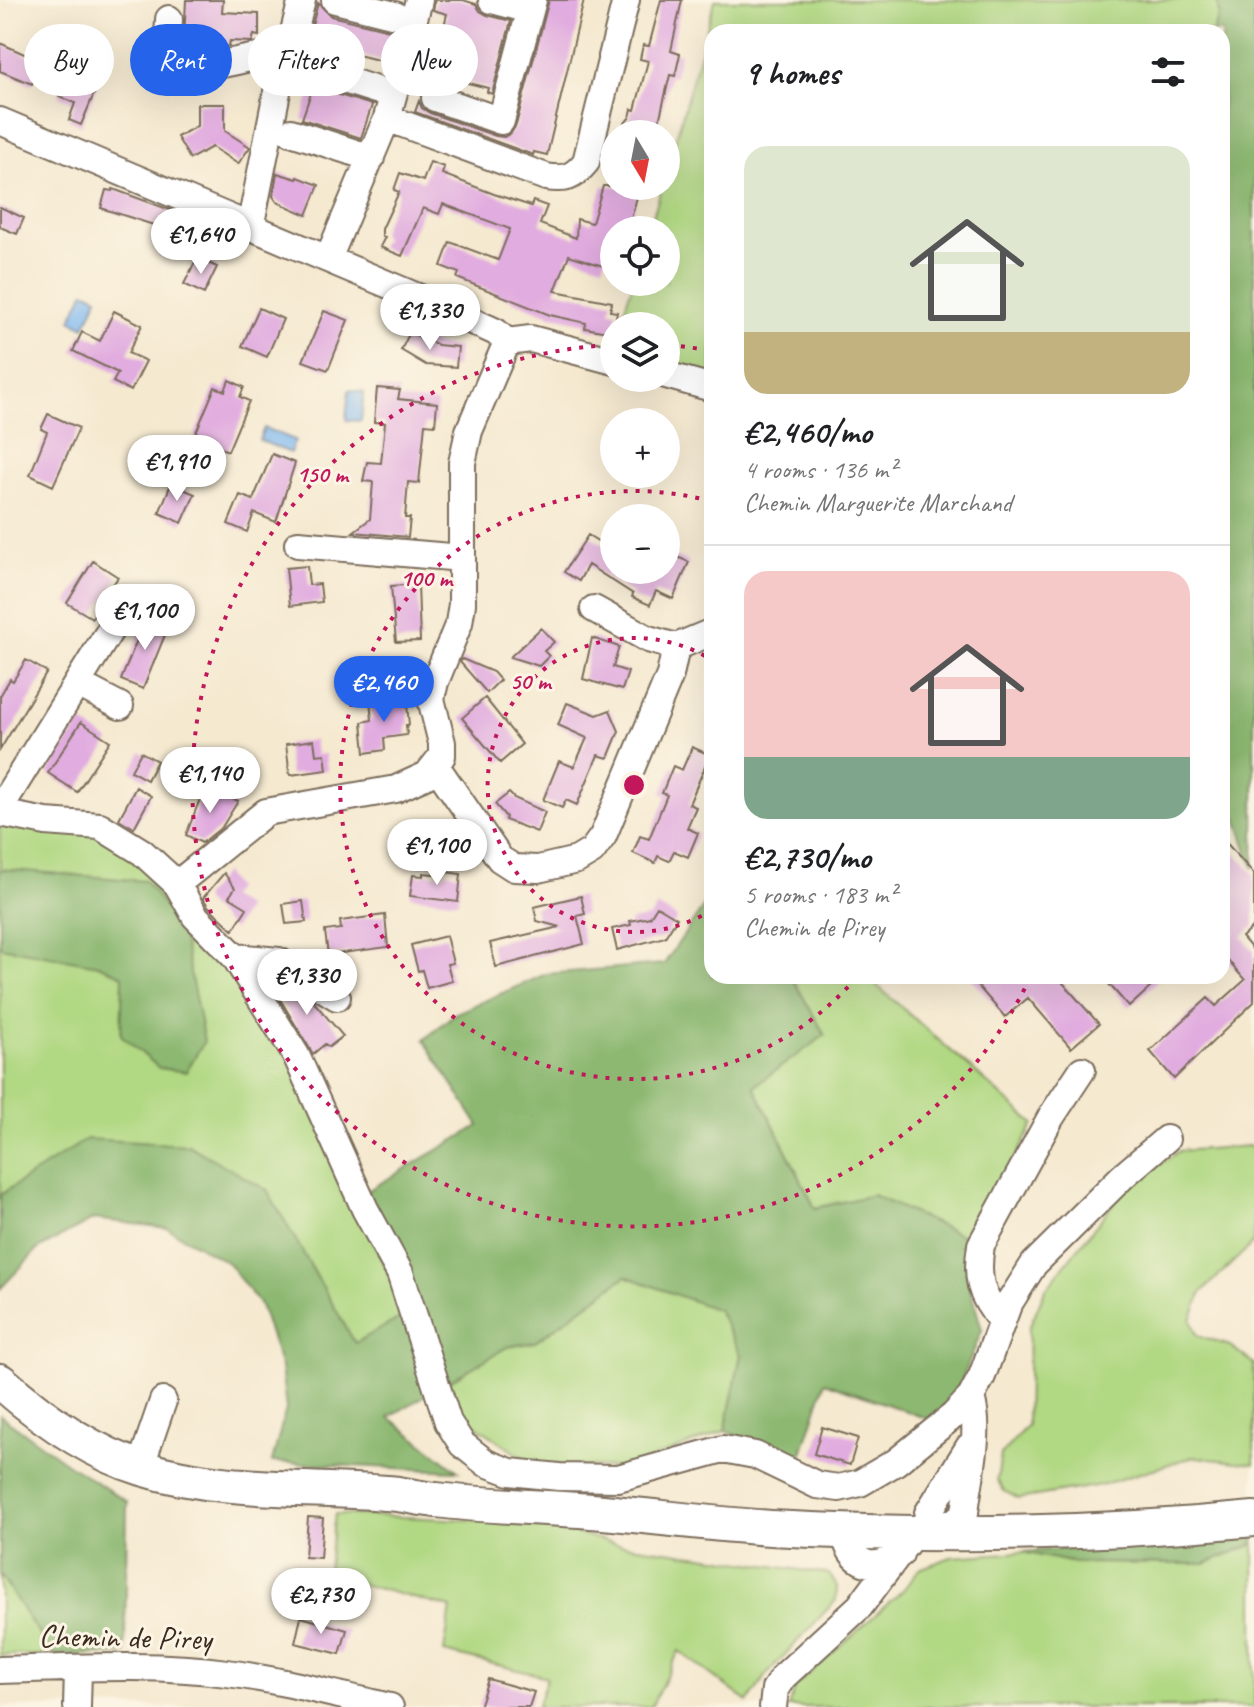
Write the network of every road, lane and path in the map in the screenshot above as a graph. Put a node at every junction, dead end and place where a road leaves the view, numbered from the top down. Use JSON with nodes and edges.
{"nodes":[{"id":1,"x":302,"y":0,"type":"edge"},
{"id":2,"x":335,"y":0,"type":"edge"},
{"id":3,"x":419,"y":0,"type":"edge"},
{"id":4,"x":492,"y":0,"type":"edge"},
{"id":5,"x":626,"y":0,"type":"edge"},
{"id":6,"x":532,"y":5,"type":"edge"},
{"id":7,"x":395,"y":15,"type":"dead end"},
{"id":8,"x":169,"y":19,"type":"dead end"},
{"id":9,"x":376,"y":90,"type":"dead end"},
{"id":10,"x":435,"y":98,"type":"dead end"},
{"id":11,"x":387,"y":118,"type":"junction"},
{"id":12,"x":0,"y":121,"type":"edge"},
{"id":13,"x":291,"y":132,"type":"dead end"},
{"id":14,"x":371,"y":158,"type":"junction"},
{"id":15,"x":250,"y":228,"type":"junction"},
{"id":16,"x":328,"y":259,"type":"junction"},
{"id":17,"x":507,"y":342,"type":"junction"},
{"id":18,"x":600,"y":357,"type":"edge"},
{"id":19,"x":680,"y":379,"type":"edge"},
{"id":20,"x":704,"y":386,"type":"edge"},
{"id":21,"x":298,"y":544,"type":"dead end"},
{"id":22,"x":462,"y":558,"type":"junction"},
{"id":23,"x":594,"y":609,"type":"dead end"},
{"id":24,"x":122,"y":611,"type":"dead end"},
{"id":25,"x":704,"y":635,"type":"edge"},
{"id":26,"x":676,"y":647,"type":"junction"},
{"id":27,"x":78,"y":684,"type":"junction"},
{"id":28,"x":120,"y":706,"type":"dead end"},
{"id":29,"x":436,"y":766,"type":"junction"},
{"id":30,"x":0,"y":810,"type":"edge"},
{"id":31,"x":177,"y":884,"type":"junction"},
{"id":32,"x":235,"y":957,"type":"junction"},
{"id":33,"x":337,"y":997,"type":"dead end"},
{"id":34,"x":1082,"y":1070,"type":"dead end"},
{"id":35,"x":1166,"y":1139,"type":"dead end"},
{"id":36,"x":1002,"y":1321,"type":"junction"},
{"id":37,"x":0,"y":1381,"type":"edge"},
{"id":38,"x":971,"y":1397,"type":"junction"},
{"id":39,"x":163,"y":1401,"type":"dead end"},
{"id":40,"x":975,"y":1436,"type":"junction"},
{"id":41,"x":140,"y":1468,"type":"junction"},
{"id":42,"x":398,"y":1494,"type":"junction"},
{"id":43,"x":1254,"y":1504,"type":"edge"},
{"id":44,"x":965,"y":1513,"type":"junction"},
{"id":45,"x":1254,"y":1519,"type":"edge"},
{"id":46,"x":716,"y":1524,"type":"junction"},
{"id":47,"x":917,"y":1531,"type":"junction"},
{"id":48,"x":78,"y":1669,"type":"junction"},
{"id":49,"x":0,"y":1670,"type":"edge"},
{"id":50,"x":77,"y":1707,"type":"edge"},
{"id":51,"x":390,"y":1707,"type":"edge"},
{"id":52,"x":773,"y":1707,"type":"edge"}],
"edges":[{"from":1,"to":9,"type":"street"},
{"from":2,"to":7,"type":"street"},
{"from":3,"to":11,"type":"street"},
{"from":4,"to":6,"type":"street"},
{"from":5,"to":11,"type":"street"},
{"from":6,"to":10,"type":"street"},
{"from":8,"to":15,"type":"street"},
{"from":11,"to":14,"type":"street"},
{"from":12,"to":15,"type":"street"},
{"from":13,"to":14,"type":"street"},
{"from":14,"to":16,"type":"street"},
{"from":15,"to":16,"type":"street"},
{"from":16,"to":17,"type":"street"},
{"from":17,"to":18,"type":"street"},
{"from":17,"to":22,"type":"street"},
{"from":19,"to":20,"type":"street"},
{"from":21,"to":22,"type":"street"},
{"from":22,"to":29,"type":"street"},
{"from":23,"to":26,"type":"street"},
{"from":24,"to":27,"type":"street"},
{"from":25,"to":26,"type":"street"},
{"from":26,"to":29,"type":"street"},
{"from":27,"to":28,"type":"street"},
{"from":27,"to":30,"type":"street"},
{"from":29,"to":31,"type":"street"},
{"from":30,"to":31,"type":"street"},
{"from":31,"to":32,"type":"street"},
{"from":32,"to":33,"type":"street"},
{"from":32,"to":38,"type":"street"},
{"from":34,"to":36,"type":"street"},
{"from":35,"to":36,"type":"street"},
{"from":36,"to":38,"type":"street"},
{"from":37,"to":41,"type":"main road"},
{"from":38,"to":40,"type":"street"},
{"from":39,"to":41,"type":"street"},
{"from":40,"to":44,"type":"street"},
{"from":40,"to":47,"type":"street"},
{"from":41,"to":42,"type":"main road"},
{"from":42,"to":46,"type":"main road"},
{"from":42,"to":47,"type":"main road"},
{"from":43,"to":44,"type":"main road"},
{"from":44,"to":47,"type":"main road"},
{"from":45,"to":47,"type":"main road"},
{"from":46,"to":47,"type":"main road"},
{"from":46,"to":47,"type":"street"},
{"from":47,"to":52,"type":"street"},
{"from":48,"to":49,"type":"street","name":"Chemin de Pirey"},
{"from":48,"to":50,"type":"street"},
{"from":48,"to":51,"type":"street","name":"Chemin de Pirey"}]}
